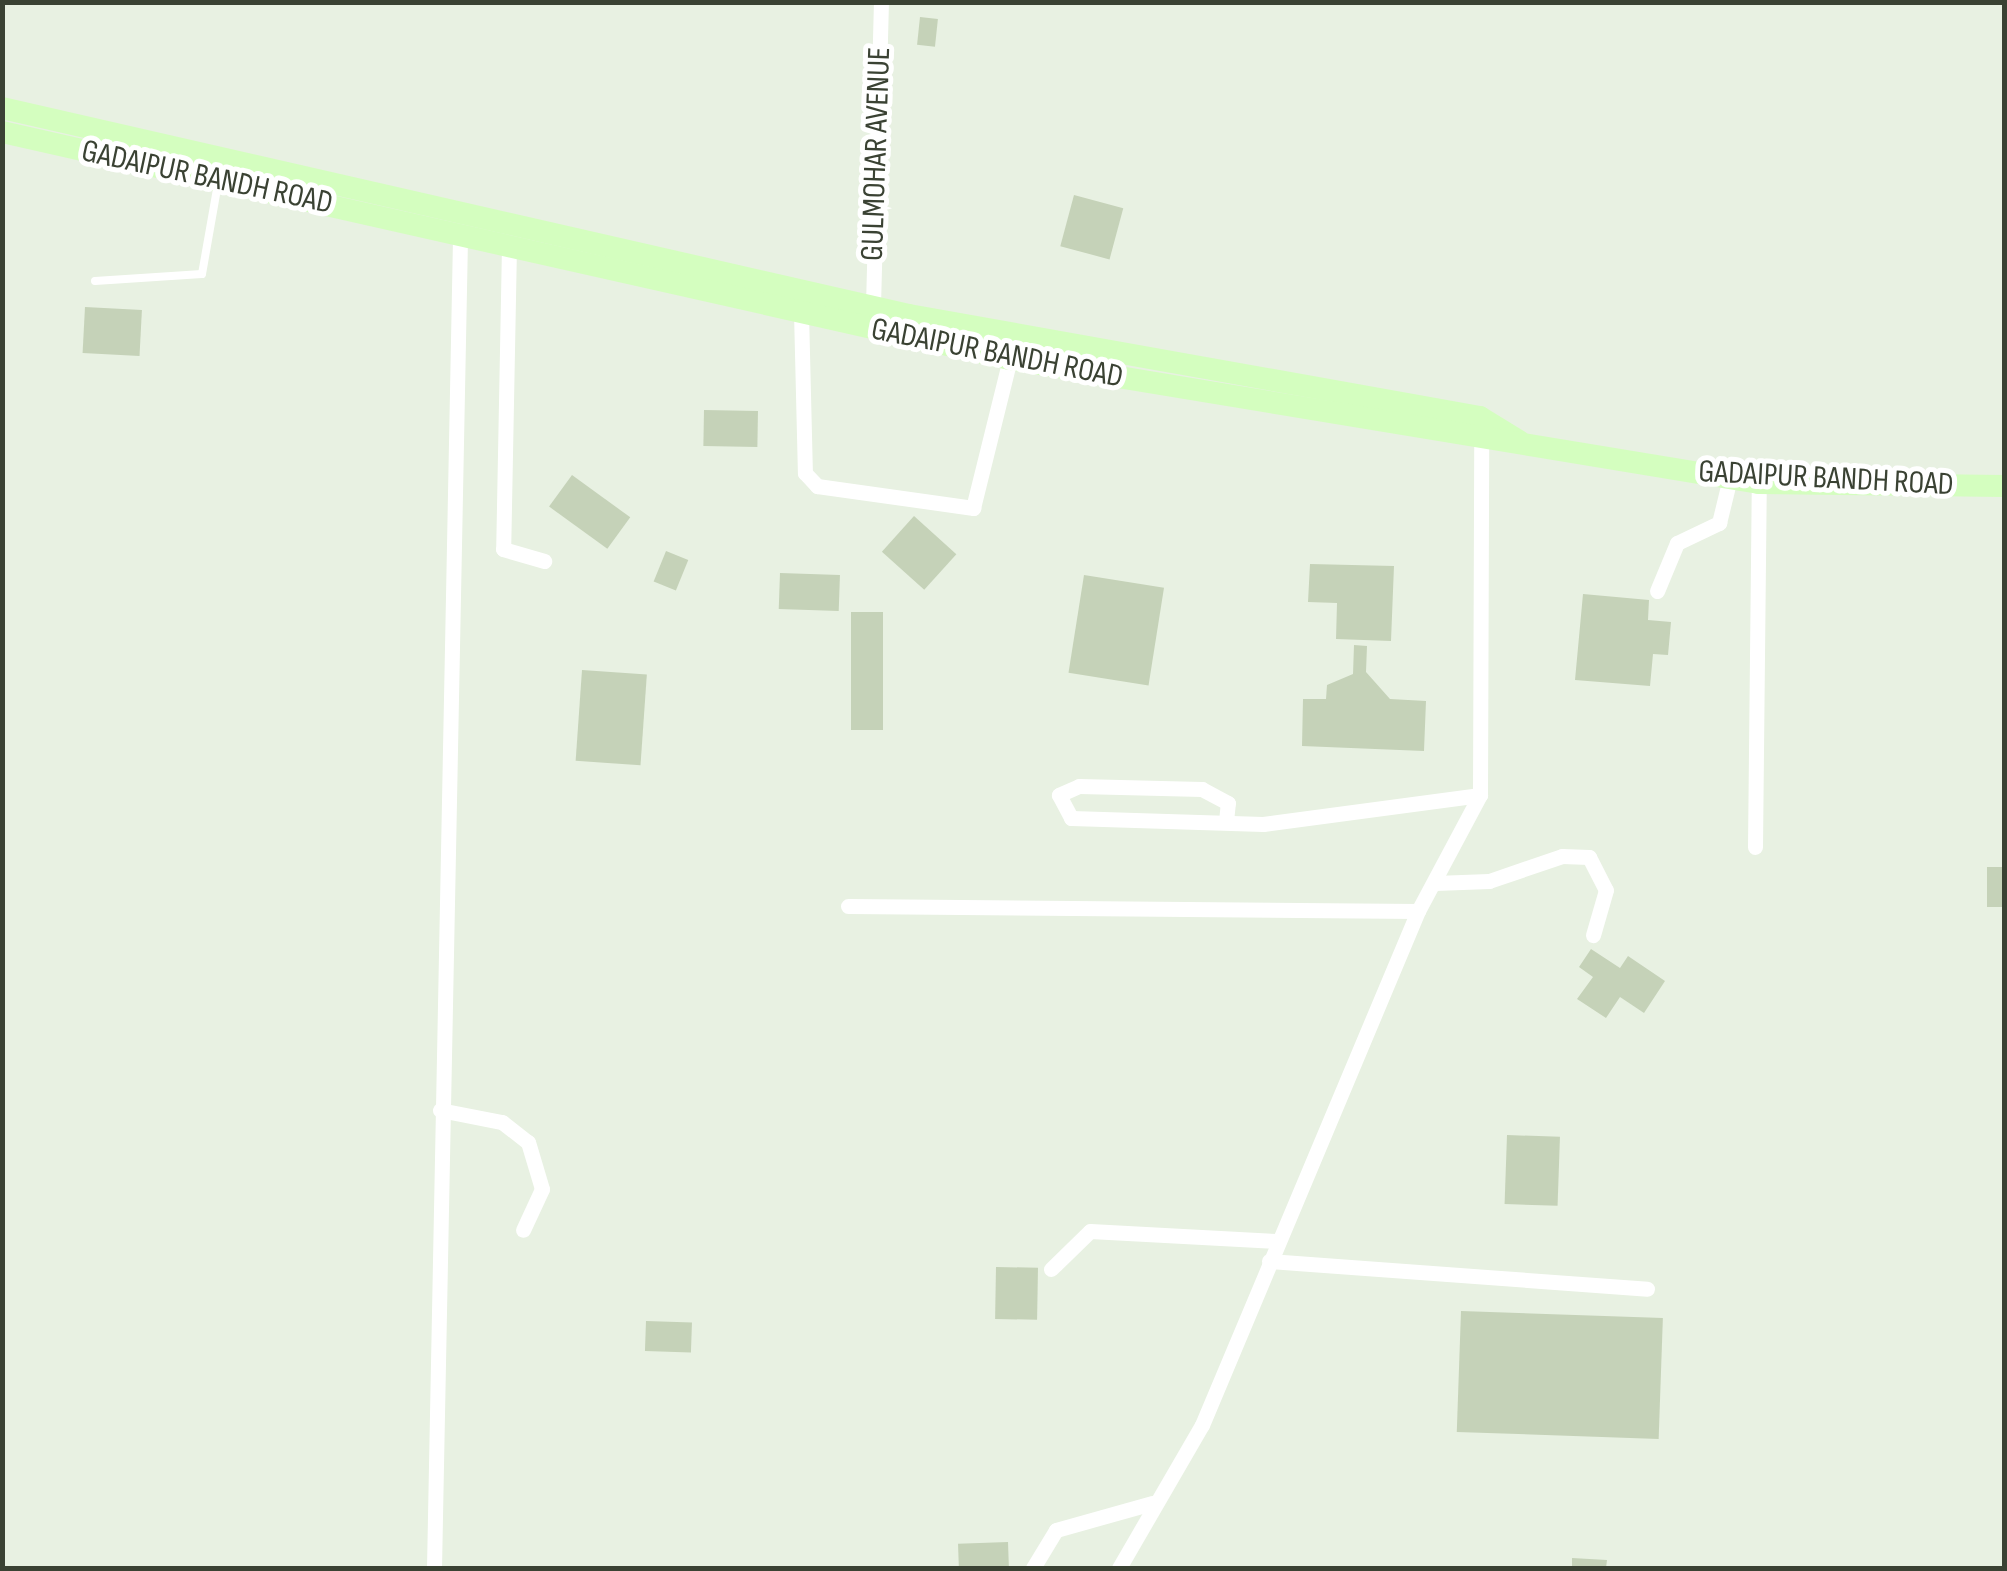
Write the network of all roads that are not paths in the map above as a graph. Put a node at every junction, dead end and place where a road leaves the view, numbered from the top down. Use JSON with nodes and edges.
{"nodes":[{"id":1,"x":881,"y":2,"type":"edge"},
{"id":2,"x":2,"y":108,"type":"edge"},
{"id":3,"x":2,"y":132,"type":"edge"},
{"id":4,"x":219,"y":181,"type":"junction"},
{"id":5,"x":460,"y":233,"type":"junction"},
{"id":6,"x":509,"y":246,"type":"junction"},
{"id":7,"x":95,"y":281,"type":"dead end"},
{"id":8,"x":872,"y":306,"type":"junction"},
{"id":9,"x":801,"y":312,"type":"junction"},
{"id":10,"x":1010,"y":359,"type":"junction"},
{"id":11,"x":1481,"y":441,"type":"junction"},
{"id":12,"x":1518,"y":441,"type":"junction"},
{"id":13,"x":1730,"y":478,"type":"junction"},
{"id":14,"x":1759,"y":482,"type":"junction"},
{"id":15,"x":2004,"y":486,"type":"edge"},
{"id":16,"x":544,"y":561,"type":"dead end"},
{"id":17,"x":1657,"y":592,"type":"dead end"},
{"id":18,"x":1480,"y":795,"type":"junction"},
{"id":19,"x":1226,"y":821,"type":"junction"},
{"id":20,"x":1755,"y":847,"type":"dead end"},
{"id":21,"x":1434,"y":883,"type":"junction"},
{"id":22,"x":848,"y":906,"type":"dead end"},
{"id":23,"x":1418,"y":911,"type":"junction"},
{"id":24,"x":1593,"y":936,"type":"dead end"},
{"id":25,"x":440,"y":1110,"type":"junction"},
{"id":26,"x":523,"y":1230,"type":"dead end"},
{"id":27,"x":1277,"y":1242,"type":"junction"},
{"id":28,"x":1269,"y":1260,"type":"junction"},
{"id":29,"x":1051,"y":1269,"type":"dead end"},
{"id":30,"x":1647,"y":1289,"type":"dead end"},
{"id":31,"x":1152,"y":1503,"type":"junction"},
{"id":32,"x":434,"y":1568,"type":"edge"},
{"id":33,"x":1032,"y":1568,"type":"edge"},
{"id":34,"x":1121,"y":1568,"type":"edge"}],
"edges":[{"from":1,"to":8,"type":"street","name":"GULMOHAR AVENUE"},
{"from":2,"to":8,"type":"street"},
{"from":3,"to":4,"type":"street","name":"GADAIPUR BANDH ROAD"},
{"from":4,"to":5,"type":"street","name":"GADAIPUR BANDH ROAD"},
{"from":4,"to":7,"type":"lane"},
{"from":5,"to":6,"type":"street","name":"GADAIPUR BANDH ROAD"},
{"from":5,"to":25,"type":"street"},
{"from":6,"to":9,"type":"street","name":"GADAIPUR BANDH ROAD"},
{"from":6,"to":16,"type":"street"},
{"from":8,"to":12,"type":"street"},
{"from":9,"to":10,"type":"street","name":"GADAIPUR BANDH ROAD"},
{"from":9,"to":10,"type":"street"},
{"from":10,"to":11,"type":"street","name":"GADAIPUR BANDH ROAD"},
{"from":11,"to":12,"type":"street","name":"GADAIPUR BANDH ROAD"},
{"from":11,"to":18,"type":"street"},
{"from":12,"to":13,"type":"street","name":"GADAIPUR BANDH ROAD"},
{"from":13,"to":14,"type":"street","name":"GADAIPUR BANDH ROAD"},
{"from":13,"to":17,"type":"street"},
{"from":14,"to":15,"type":"street","name":"GADAIPUR BANDH ROAD"},
{"from":14,"to":20,"type":"street"},
{"from":18,"to":19,"type":"street"},
{"from":18,"to":21,"type":"street"},
{"from":19,"to":19,"type":"street"},
{"from":21,"to":23,"type":"street"},
{"from":21,"to":24,"type":"street"},
{"from":22,"to":23,"type":"street"},
{"from":23,"to":27,"type":"street"},
{"from":25,"to":26,"type":"street"},
{"from":25,"to":32,"type":"street"},
{"from":27,"to":28,"type":"street"},
{"from":27,"to":29,"type":"street"},
{"from":28,"to":30,"type":"street"},
{"from":28,"to":31,"type":"street"},
{"from":31,"to":33,"type":"street"},
{"from":31,"to":34,"type":"street"}]}
